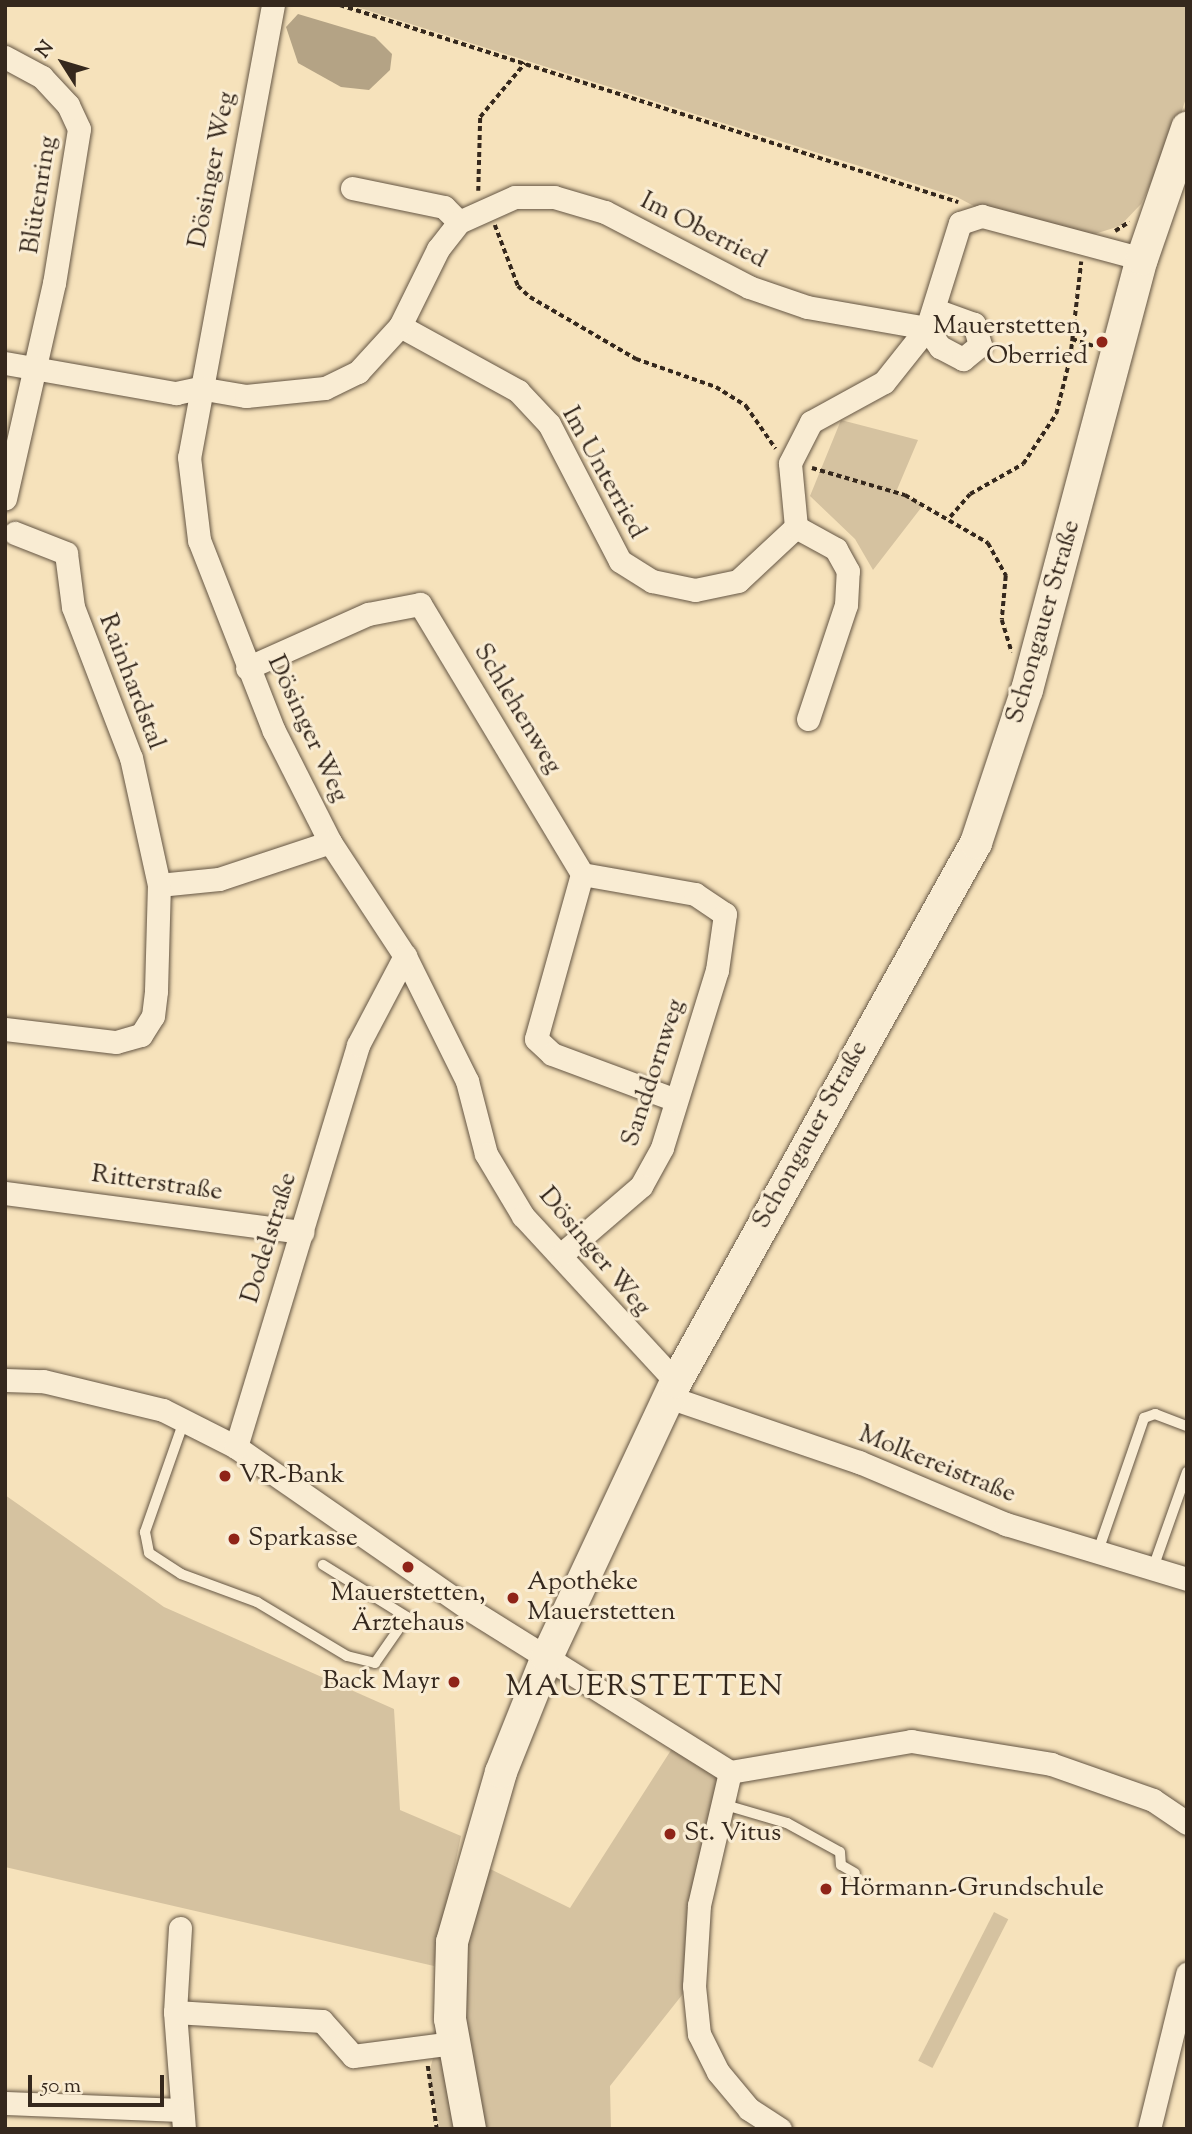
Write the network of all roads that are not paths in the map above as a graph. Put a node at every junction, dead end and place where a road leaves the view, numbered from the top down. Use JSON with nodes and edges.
{"nodes":[{"id":1,"x":273,"y":5,"type":"edge"},
{"id":2,"x":5,"y":57,"type":"edge"},
{"id":3,"x":1186,"y":132,"type":"edge"},
{"id":4,"x":352,"y":188,"type":"dead end"},
{"id":5,"x":459,"y":222,"type":"junction"},
{"id":6,"x":1142,"y":260,"type":"junction"},
{"id":7,"x":931,"y":319,"type":"junction"},
{"id":8,"x":400,"y":326,"type":"junction"},
{"id":9,"x":5,"y":363,"type":"edge"},
{"id":10,"x":32,"y":372,"type":"junction"},
{"id":11,"x":199,"y":388,"type":"junction"},
{"id":12,"x":5,"y":498,"type":"edge"},
{"id":13,"x":5,"y":503,"type":"edge"},
{"id":14,"x":796,"y":527,"type":"junction"},
{"id":15,"x":10,"y":538,"type":"edge"},
{"id":16,"x":247,"y":668,"type":"junction"},
{"id":17,"x":808,"y":719,"type":"dead end"},
{"id":18,"x":330,"y":842,"type":"junction"},
{"id":19,"x":582,"y":874,"type":"junction"},
{"id":20,"x":159,"y":886,"type":"junction"},
{"id":21,"x":405,"y":956,"type":"junction"},
{"id":22,"x":5,"y":1029,"type":"edge"},
{"id":23,"x":676,"y":1100,"type":"junction"},
{"id":24,"x":5,"y":1192,"type":"edge"},
{"id":25,"x":302,"y":1232,"type":"junction"},
{"id":26,"x":562,"y":1254,"type":"junction"},
{"id":27,"x":5,"y":1380,"type":"edge"},
{"id":28,"x":672,"y":1389,"type":"junction"},
{"id":29,"x":184,"y":1421,"type":"junction"},
{"id":30,"x":1187,"y":1426,"type":"edge"},
{"id":31,"x":236,"y":1447,"type":"junction"},
{"id":32,"x":1187,"y":1472,"type":"edge"},
{"id":33,"x":1097,"y":1551,"type":"junction"},
{"id":34,"x":323,"y":1564,"type":"dead end"},
{"id":35,"x":1153,"y":1568,"type":"junction"},
{"id":36,"x":1187,"y":1579,"type":"edge"},
{"id":37,"x":547,"y":1657,"type":"junction"},
{"id":38,"x":730,"y":1772,"type":"junction"},
{"id":39,"x":722,"y":1804,"type":"junction"},
{"id":40,"x":1187,"y":1822,"type":"edge"},
{"id":41,"x":855,"y":1872,"type":"dead end"},
{"id":42,"x":180,"y":1928,"type":"dead end"},
{"id":43,"x":1187,"y":1974,"type":"edge"},
{"id":44,"x":175,"y":2012,"type":"junction"},
{"id":45,"x":443,"y":2044,"type":"junction"},
{"id":46,"x":5,"y":2103,"type":"edge"},
{"id":47,"x":183,"y":2120,"type":"edge"},
{"id":48,"x":470,"y":2129,"type":"edge"},
{"id":49,"x":780,"y":2129,"type":"edge"},
{"id":50,"x":1149,"y":2129,"type":"edge"}],
"edges":[{"from":1,"to":11,"type":"street","name":"Dösinger Weg"},
{"from":2,"to":10,"type":"street","name":"Blütenring"},
{"from":3,"to":6,"type":"main road","name":"Schongauer Straße"},
{"from":4,"to":5,"type":"street"},
{"from":5,"to":7,"type":"street","name":"Im Oberried"},
{"from":5,"to":8,"type":"street","name":"Im Oberried"},
{"from":6,"to":7,"type":"street"},
{"from":6,"to":28,"type":"main road","name":"Schongauer Straße"},
{"from":7,"to":14,"type":"street"},
{"from":8,"to":11,"type":"street","name":"Im Oberried"},
{"from":8,"to":14,"type":"street","name":"Im Unterried"},
{"from":9,"to":10,"type":"street"},
{"from":10,"to":11,"type":"street"},
{"from":10,"to":12,"type":"street"},
{"from":11,"to":16,"type":"street","name":"Dösinger Weg"},
{"from":13,"to":15,"type":"street","name":"Rainhardstal"},
{"from":14,"to":17,"type":"street"},
{"from":15,"to":20,"type":"street","name":"Rainhardstal"},
{"from":16,"to":18,"type":"street","name":"Dösinger Weg"},
{"from":16,"to":19,"type":"street","name":"Schlehenweg"},
{"from":18,"to":20,"type":"street"},
{"from":18,"to":21,"type":"street","name":"Dösinger Weg"},
{"from":19,"to":23,"type":"street"},
{"from":19,"to":23,"type":"street","name":"Sanddornweg"},
{"from":20,"to":22,"type":"street","name":"Rainhardstal"},
{"from":21,"to":25,"type":"street","name":"Dodelstraße"},
{"from":21,"to":26,"type":"street","name":"Dösinger Weg"},
{"from":23,"to":26,"type":"street","name":"Sanddornweg"},
{"from":24,"to":25,"type":"street","name":"Ritterstraße"},
{"from":25,"to":31,"type":"street","name":"Dodelstraße"},
{"from":26,"to":28,"type":"street","name":"Dösinger Weg"},
{"from":27,"to":29,"type":"street"},
{"from":28,"to":33,"type":"street","name":"Molkereistraße"},
{"from":28,"to":37,"type":"main road","name":"Schongauer Straße"},
{"from":29,"to":31,"type":"street"},
{"from":29,"to":34,"type":"lane"},
{"from":30,"to":33,"type":"lane"},
{"from":31,"to":37,"type":"street"},
{"from":32,"to":35,"type":"lane"},
{"from":33,"to":35,"type":"street","name":"Molkereistraße"},
{"from":35,"to":36,"type":"street","name":"Molkereistraße"},
{"from":37,"to":38,"type":"street"},
{"from":37,"to":45,"type":"main road","name":"Schongauer Straße"},
{"from":38,"to":39,"type":"street"},
{"from":38,"to":40,"type":"street"},
{"from":39,"to":41,"type":"lane"},
{"from":39,"to":49,"type":"street"},
{"from":42,"to":44,"type":"street"},
{"from":43,"to":50,"type":"street"},
{"from":44,"to":45,"type":"street"},
{"from":44,"to":47,"type":"street"},
{"from":45,"to":48,"type":"main road","name":"Schongauer Straße"},
{"from":46,"to":47,"type":"street"}]}
